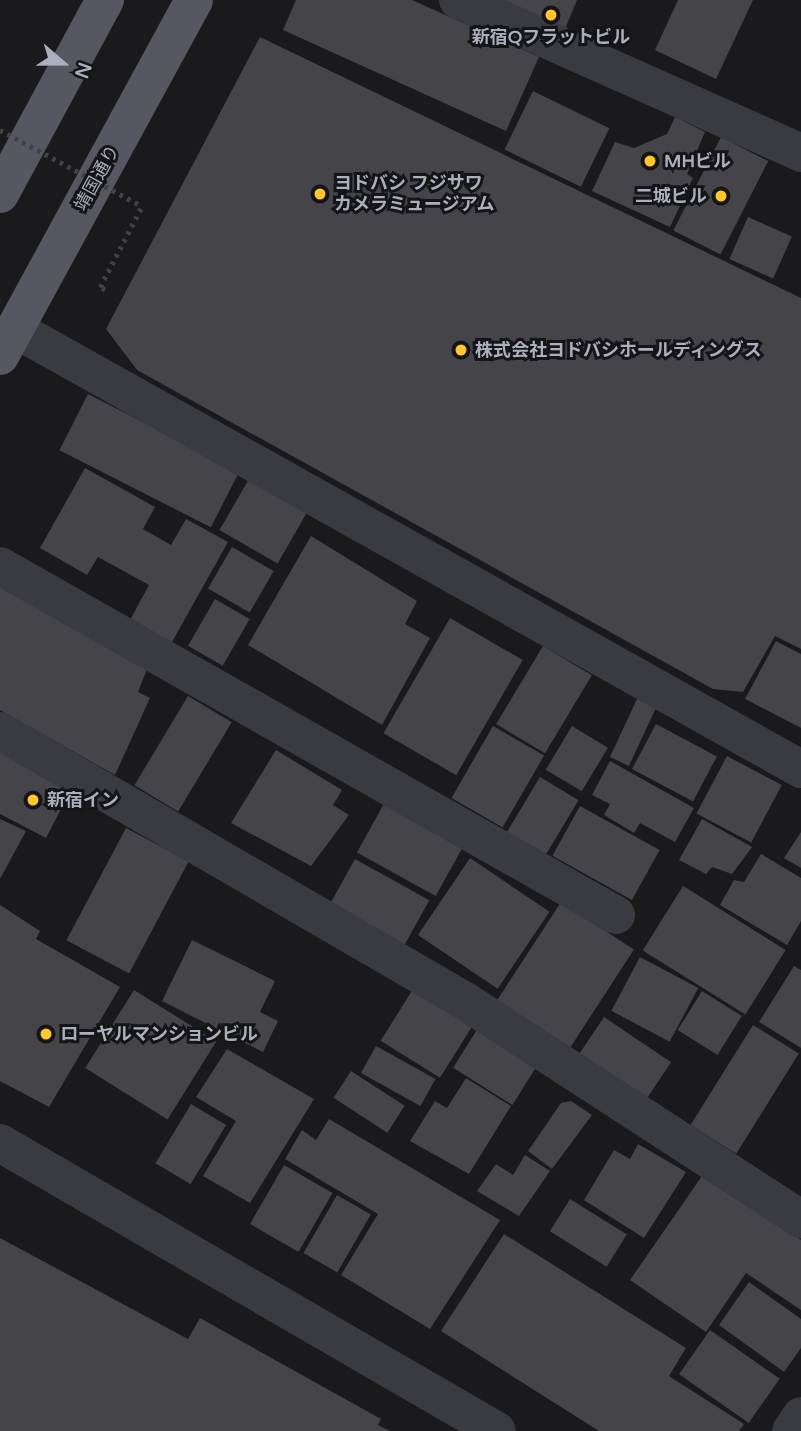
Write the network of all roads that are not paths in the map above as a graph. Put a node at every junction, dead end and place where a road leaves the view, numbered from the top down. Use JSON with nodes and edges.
{"nodes":[{"id":1,"x":105,"y":0,"type":"edge"},
{"id":2,"x":194,"y":0,"type":"edge"},
{"id":3,"x":458,"y":0,"type":"edge"},
{"id":4,"x":801,"y":153,"type":"edge"},
{"id":5,"x":0,"y":194,"type":"edge"},
{"id":6,"x":8,"y":342,"type":"edge"},
{"id":7,"x":0,"y":566,"type":"edge"},
{"id":8,"x":0,"y":731,"type":"edge"},
{"id":9,"x":801,"y":769,"type":"edge"},
{"id":10,"x":616,"y":915,"type":"dead end"},
{"id":11,"x":0,"y":1143,"type":"edge"},
{"id":12,"x":801,"y":1219,"type":"edge"},
{"id":13,"x":801,"y":1416,"type":"edge"},
{"id":14,"x":497,"y":1431,"type":"edge"},
{"id":15,"x":791,"y":1431,"type":"edge"}],
"edges":[{"from":1,"to":5,"type":"main road"},
{"from":2,"to":6,"type":"main road","name":"靖国通り"},
{"from":3,"to":4,"type":"street"},
{"from":6,"to":9,"type":"street"},
{"from":7,"to":10,"type":"street"},
{"from":8,"to":12,"type":"street"},
{"from":11,"to":14,"type":"street"},
{"from":13,"to":15,"type":"street"}]}
